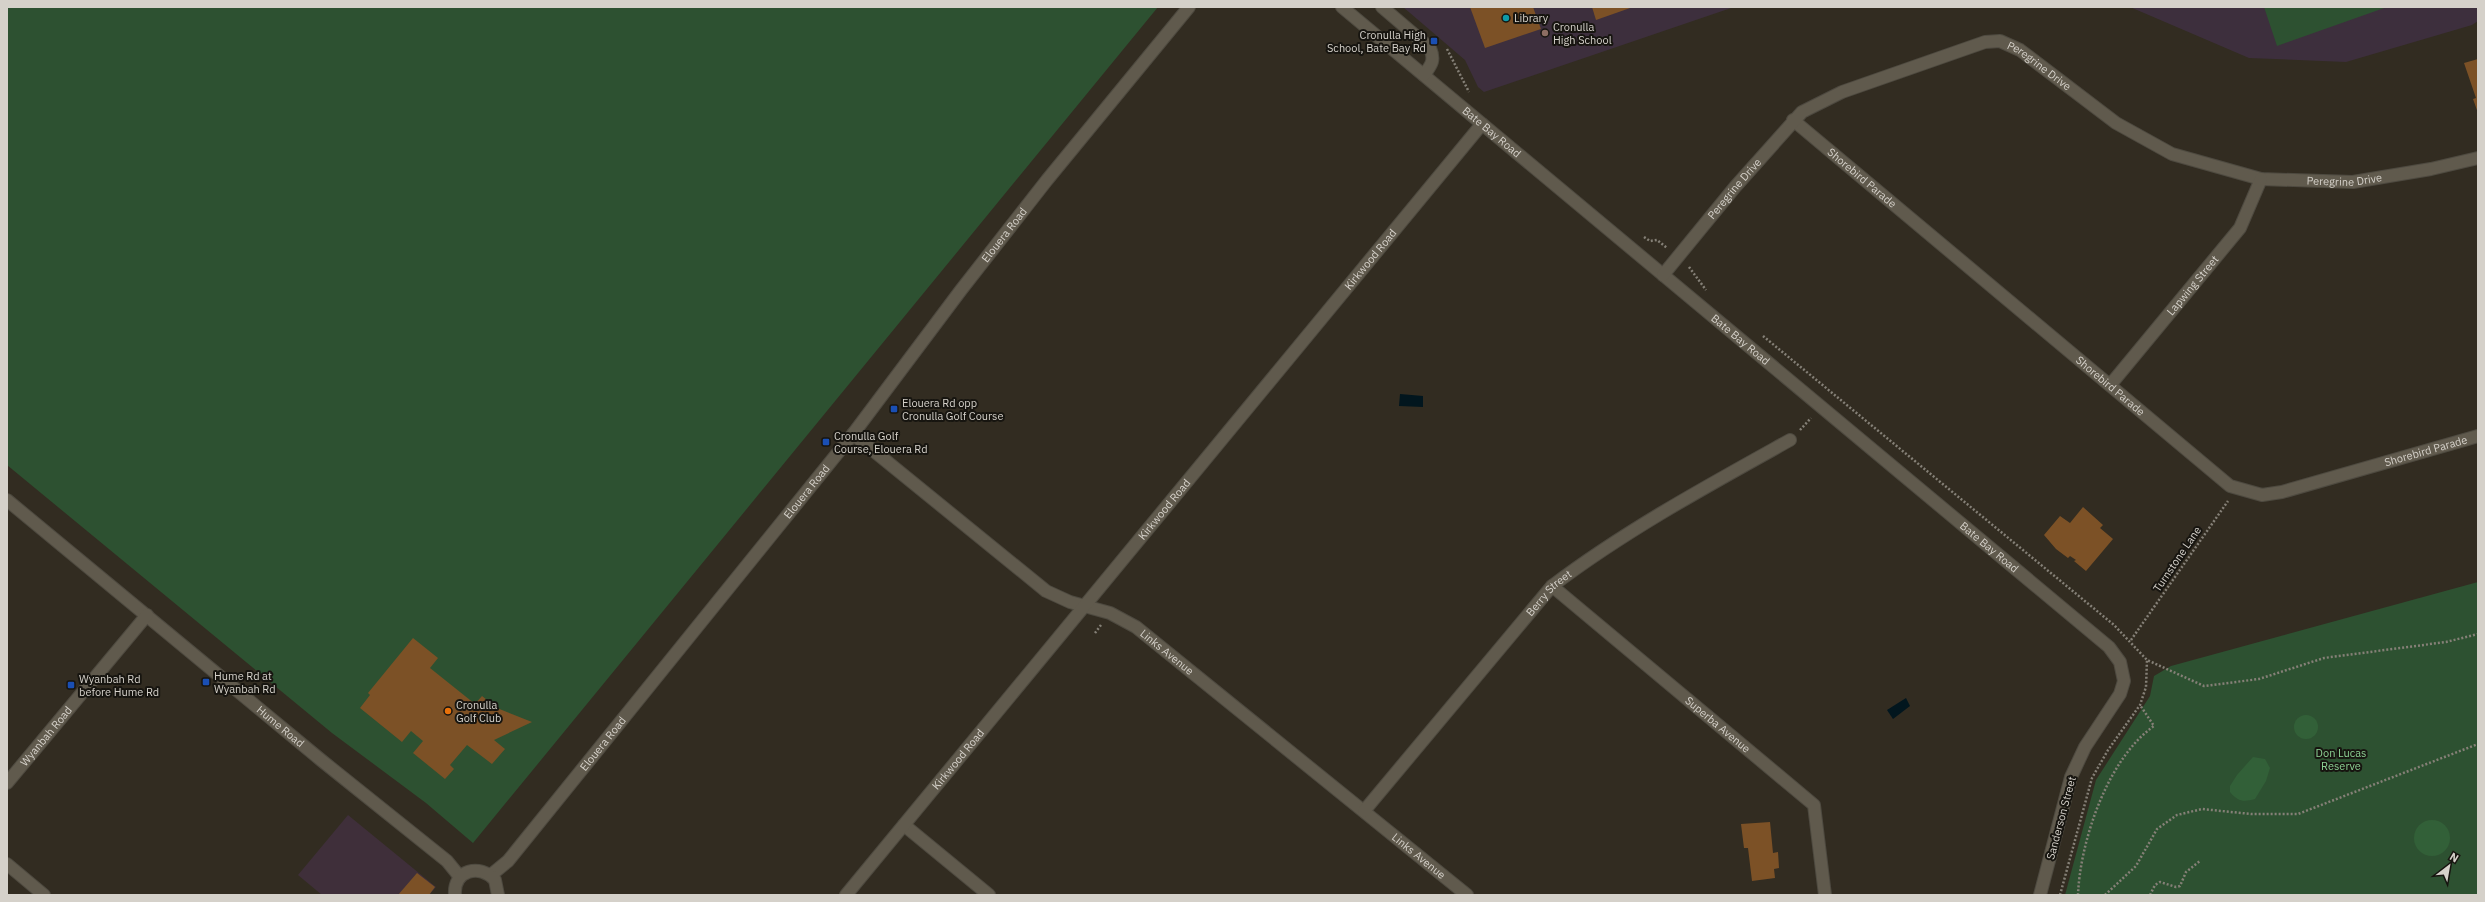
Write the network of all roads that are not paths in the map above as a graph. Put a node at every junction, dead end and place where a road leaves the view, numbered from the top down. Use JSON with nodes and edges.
{"nodes":[{"id":1,"x":1189,"y":7,"type":"edge"},
{"id":2,"x":1342,"y":7,"type":"edge"},
{"id":3,"x":1382,"y":7,"type":"edge"},
{"id":4,"x":1424,"y":75,"type":"junction"},
{"id":5,"x":1793,"y":120,"type":"junction"},
{"id":6,"x":1482,"y":124,"type":"junction"},
{"id":7,"x":2478,"y":158,"type":"edge"},
{"id":8,"x":2261,"y":179,"type":"junction"},
{"id":9,"x":1663,"y":275,"type":"junction"},
{"id":10,"x":2111,"y":384,"type":"junction"},
{"id":11,"x":853,"y":434,"type":"junction"},
{"id":12,"x":2478,"y":436,"type":"edge"},
{"id":13,"x":1790,"y":440,"type":"road end"},
{"id":14,"x":7,"y":500,"type":"edge"},
{"id":15,"x":1552,"y":586,"type":"junction"},
{"id":16,"x":1086,"y":606,"type":"junction"},
{"id":17,"x":147,"y":615,"type":"junction"},
{"id":18,"x":2124,"y":681,"type":"joint"},
{"id":19,"x":7,"y":783,"type":"edge"},
{"id":20,"x":1364,"y":811,"type":"junction"},
{"id":21,"x":904,"y":825,"type":"junction"},
{"id":22,"x":7,"y":864,"type":"edge"},
{"id":23,"x":491,"y":875,"type":"junction"},
{"id":24,"x":460,"y":877,"type":"junction"},
{"id":25,"x":44,"y":895,"type":"edge"},
{"id":26,"x":455,"y":895,"type":"edge"},
{"id":27,"x":498,"y":895,"type":"edge"},
{"id":28,"x":846,"y":895,"type":"edge"},
{"id":29,"x":989,"y":895,"type":"edge"},
{"id":30,"x":1467,"y":895,"type":"edge"},
{"id":31,"x":1825,"y":895,"type":"edge"},
{"id":32,"x":2040,"y":895,"type":"edge"}],
"edges":[{"from":1,"to":11,"type":"street","name":"Elouera Road"},
{"from":2,"to":4,"type":"street","name":"Bate Bay Road"},
{"from":3,"to":4,"type":"street"},
{"from":4,"to":6,"type":"street","name":"Bate Bay Road"},
{"from":5,"to":8,"type":"street","name":"Peregrine Drive"},
{"from":5,"to":9,"type":"street","name":"Peregrine Drive"},
{"from":5,"to":10,"type":"street","name":"Shorebird Parade"},
{"from":6,"to":9,"type":"street","name":"Bate Bay Road"},
{"from":6,"to":16,"type":"street","name":"Kirkwood Road"},
{"from":7,"to":8,"type":"street","name":"Peregrine Drive"},
{"from":8,"to":10,"type":"street","name":"Lapwing Street"},
{"from":9,"to":18,"type":"street","name":"Bate Bay Road"},
{"from":10,"to":12,"type":"street","name":"Shorebird Parade"},
{"from":11,"to":16,"type":"street","name":"Links Avenue"},
{"from":11,"to":23,"type":"street","name":"Elouera Road"},
{"from":13,"to":15,"type":"street","name":"Berry Street"},
{"from":14,"to":17,"type":"street","name":"Hume Road"},
{"from":15,"to":20,"type":"street","name":"Berry Street"},
{"from":15,"to":31,"type":"street","name":"Superba Avenue"},
{"from":16,"to":20,"type":"street","name":"Links Avenue"},
{"from":16,"to":21,"type":"street","name":"Kirkwood Road"},
{"from":17,"to":19,"type":"street","name":"Wyanbah Road"},
{"from":17,"to":24,"type":"street","name":"Hume Road"},
{"from":18,"to":32,"type":"street","name":"Sanderson Street"},
{"from":20,"to":30,"type":"street","name":"Links Avenue"},
{"from":21,"to":28,"type":"street","name":"Kirkwood Road"},
{"from":21,"to":29,"type":"street"},
{"from":22,"to":25,"type":"street"},
{"from":23,"to":24,"type":"street"},
{"from":23,"to":27,"type":"street"},
{"from":24,"to":26,"type":"street"}]}
